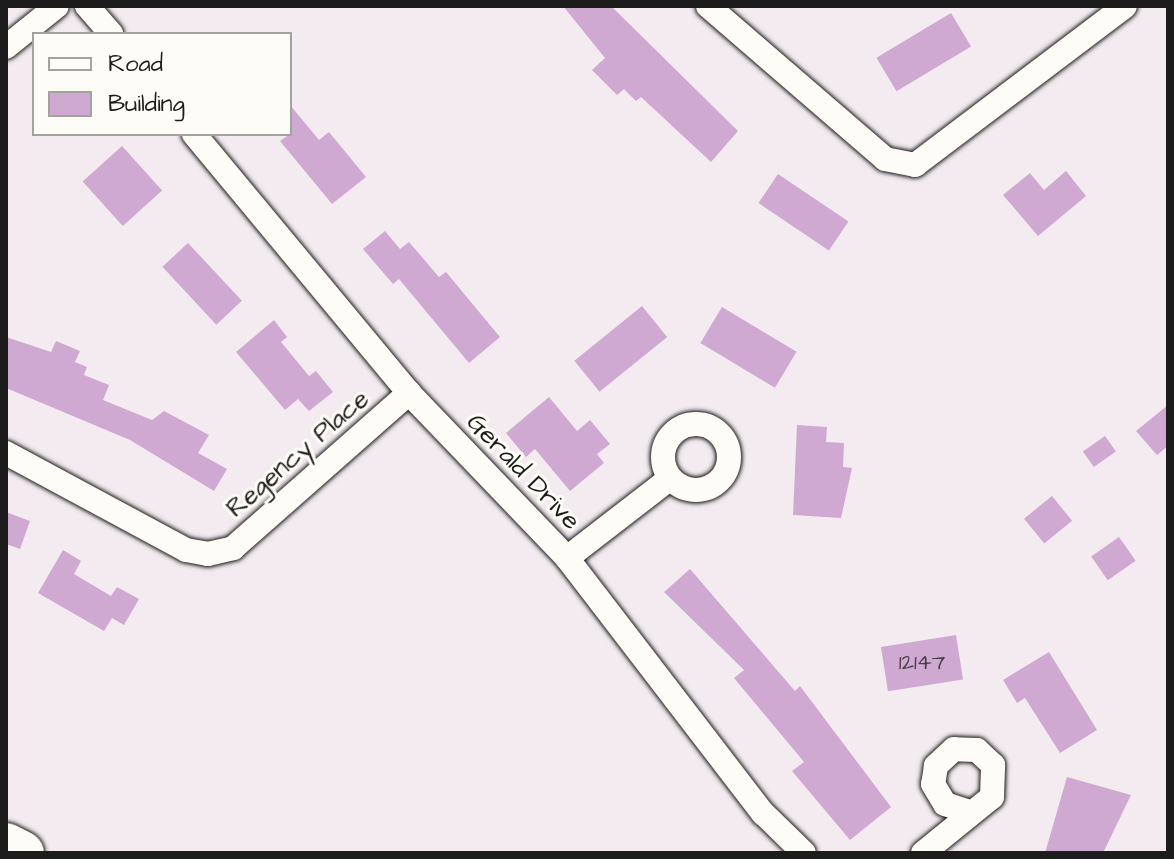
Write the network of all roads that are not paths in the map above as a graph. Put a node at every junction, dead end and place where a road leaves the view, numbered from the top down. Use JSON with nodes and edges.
{"nodes":[{"id":1,"x":57,"y":6,"type":"edge"},
{"id":2,"x":87,"y":6,"type":"edge"},
{"id":3,"x":708,"y":6,"type":"edge"},
{"id":4,"x":1125,"y":6,"type":"edge"},
{"id":5,"x":109,"y":32,"type":"edge"},
{"id":6,"x":6,"y":47,"type":"edge"},
{"id":7,"x":196,"y":136,"type":"edge"},
{"id":8,"x":409,"y":393,"type":"junction"},
{"id":9,"x":6,"y":453,"type":"edge"},
{"id":10,"x":668,"y":480,"type":"dead end"},
{"id":11,"x":567,"y":558,"type":"junction"},
{"id":12,"x":967,"y":811,"type":"dead end"},
{"id":13,"x":6,"y":845,"type":"edge"},
{"id":14,"x":22,"y":853,"type":"edge"},
{"id":15,"x":804,"y":853,"type":"edge"},
{"id":16,"x":923,"y":853,"type":"edge"}],
"edges":[{"from":1,"to":6,"type":"street"},
{"from":2,"to":5,"type":"street"},
{"from":3,"to":4,"type":"street"},
{"from":7,"to":8,"type":"street","name":"Gerald Drive"},
{"from":8,"to":9,"type":"street","name":"Regency Place"},
{"from":8,"to":11,"type":"street","name":"Gerald Drive"},
{"from":10,"to":11,"type":"street"},
{"from":11,"to":15,"type":"street","name":"Gerald Drive"},
{"from":12,"to":16,"type":"street"},
{"from":13,"to":14,"type":"highway"}]}
